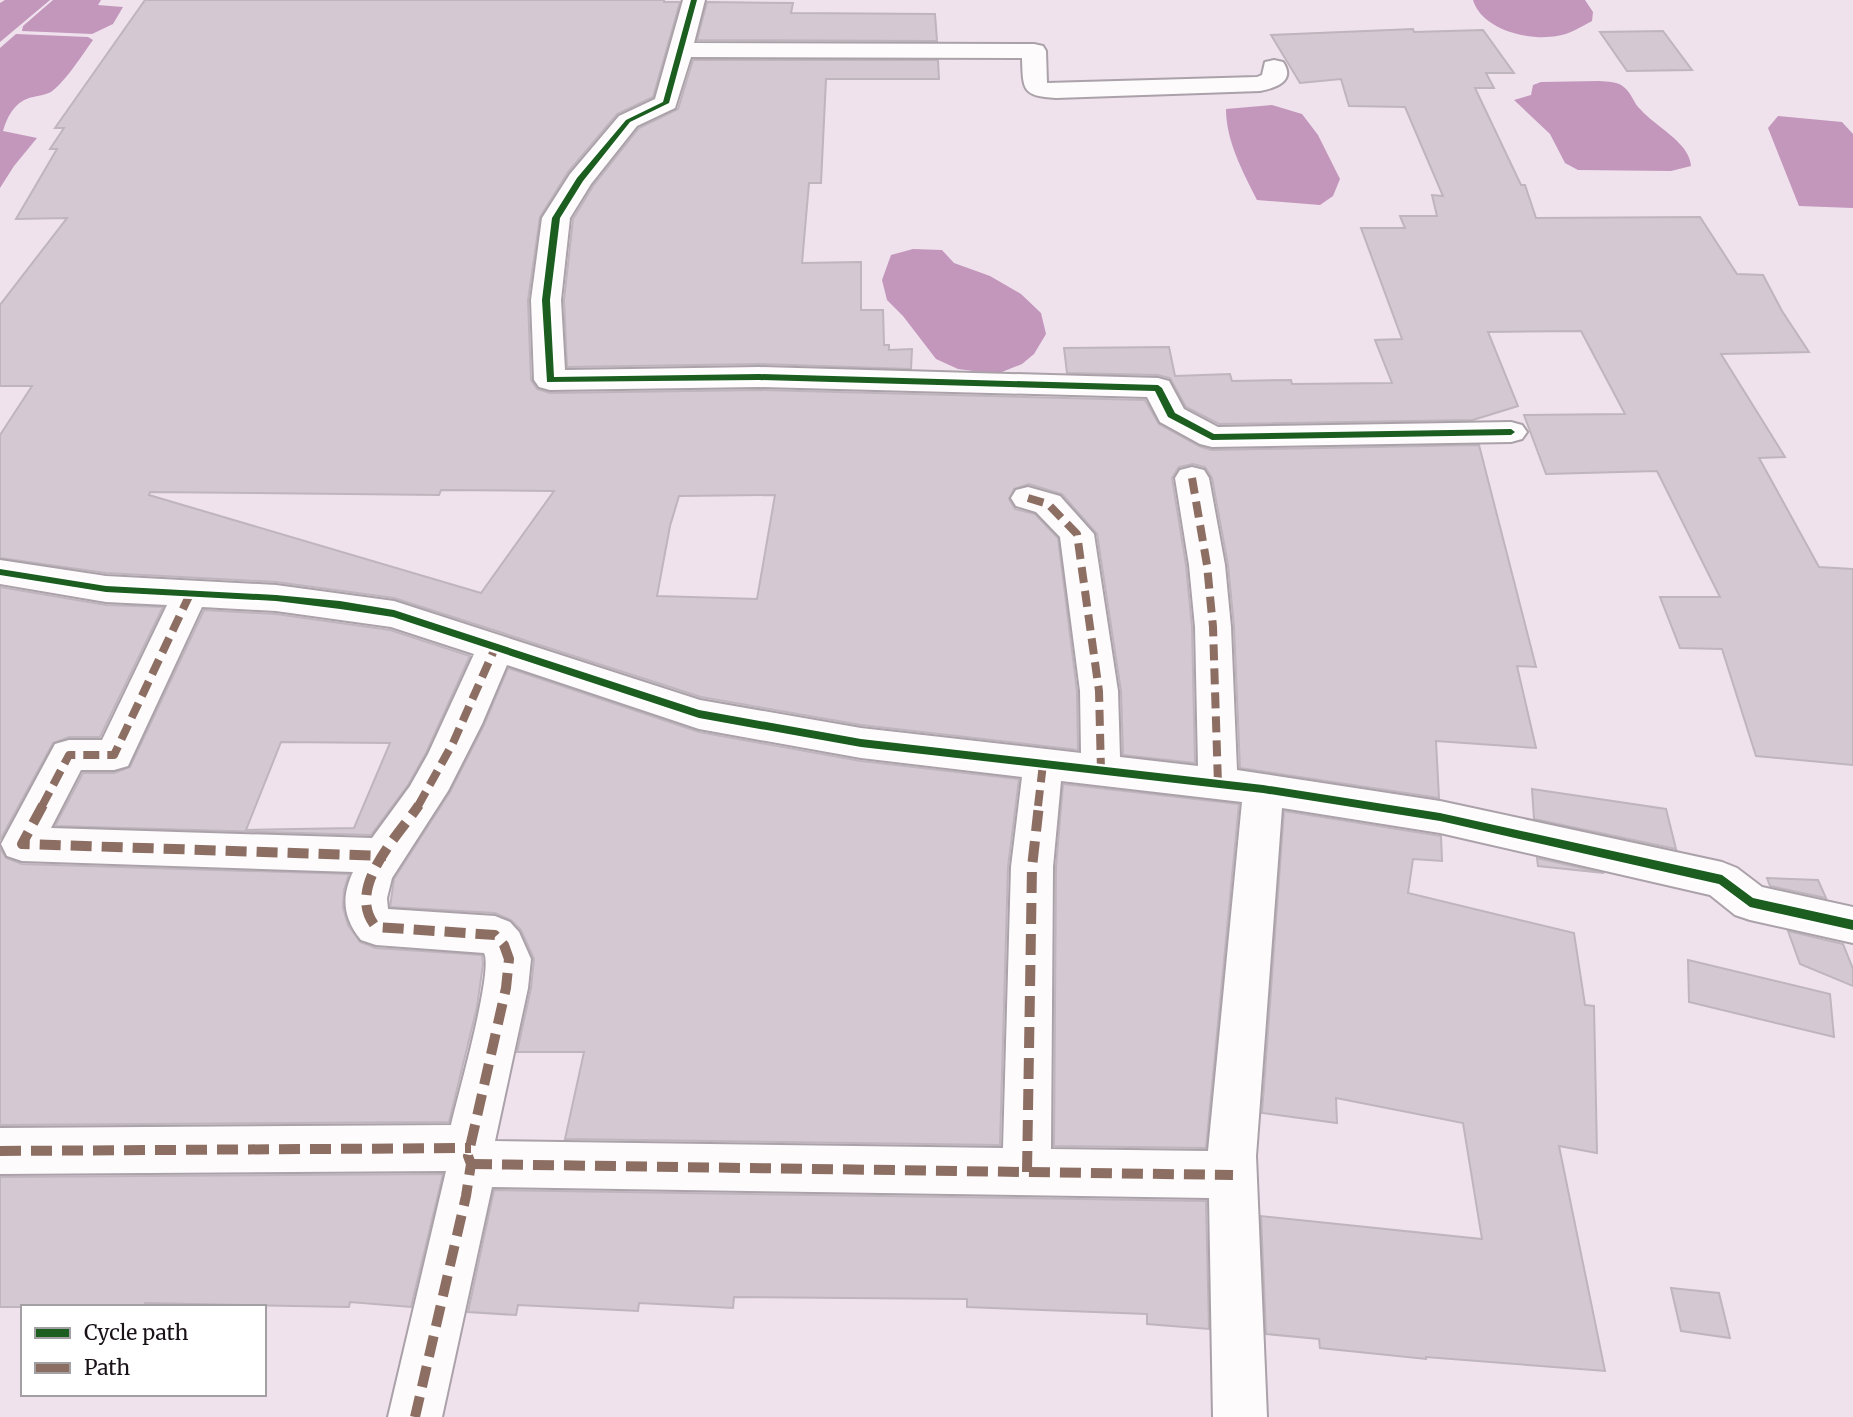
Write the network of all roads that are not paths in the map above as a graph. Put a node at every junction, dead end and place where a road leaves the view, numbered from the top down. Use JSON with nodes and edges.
{"nodes":[{"id":1,"x":694,"y":0,"type":"edge"},
{"id":2,"x":680,"y":50,"type":"junction"},
{"id":3,"x":1274,"y":67,"type":"dead end"},
{"id":4,"x":1511,"y":432,"type":"dead end"},
{"id":5,"x":1192,"y":478,"type":"dead end"},
{"id":6,"x":1028,"y":498,"type":"dead end"},
{"id":7,"x":0,"y":572,"type":"edge"},
{"id":8,"x":191,"y":594,"type":"junction"},
{"id":9,"x":495,"y":648,"type":"junction"},
{"id":10,"x":1043,"y":764,"type":"junction"},
{"id":11,"x":1101,"y":771,"type":"junction"},
{"id":12,"x":1217,"y":784,"type":"junction"},
{"id":13,"x":1263,"y":789,"type":"junction"},
{"id":14,"x":386,"y":856,"type":"junction"},
{"id":15,"x":1853,"y":925,"type":"edge"},
{"id":16,"x":0,"y":1151,"type":"edge"},
{"id":17,"x":471,"y":1156,"type":"junction"},
{"id":18,"x":1027,"y":1172,"type":"junction"},
{"id":19,"x":1233,"y":1175,"type":"junction"},
{"id":20,"x":415,"y":1417,"type":"edge"},
{"id":21,"x":1240,"y":1417,"type":"edge"}],
"edges":[{"from":1,"to":2,"type":"street"},
{"from":2,"to":3,"type":"street"},
{"from":2,"to":4,"type":"street"},
{"from":5,"to":12,"type":"street"},
{"from":6,"to":11,"type":"street"},
{"from":7,"to":8,"type":"street"},
{"from":8,"to":9,"type":"street"},
{"from":8,"to":14,"type":"street"},
{"from":9,"to":10,"type":"street"},
{"from":9,"to":14,"type":"street"},
{"from":10,"to":11,"type":"street"},
{"from":10,"to":18,"type":"street"},
{"from":11,"to":12,"type":"street"},
{"from":12,"to":13,"type":"street"},
{"from":13,"to":15,"type":"street"},
{"from":13,"to":19,"type":"street"},
{"from":14,"to":17,"type":"street"},
{"from":16,"to":17,"type":"street"},
{"from":17,"to":18,"type":"street"},
{"from":17,"to":20,"type":"street"},
{"from":18,"to":19,"type":"street"},
{"from":19,"to":21,"type":"street"}]}
